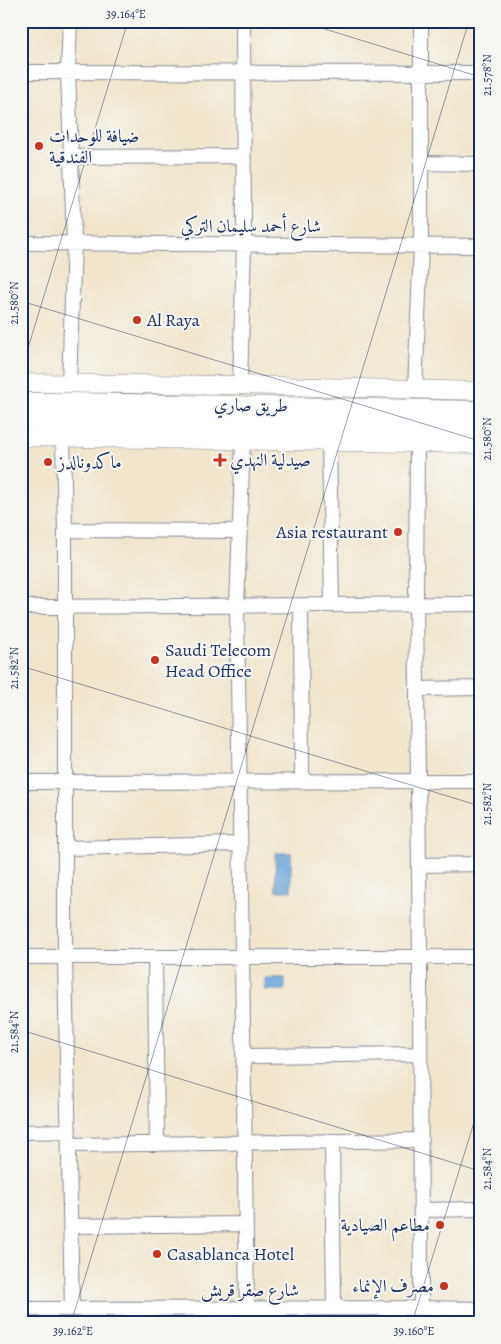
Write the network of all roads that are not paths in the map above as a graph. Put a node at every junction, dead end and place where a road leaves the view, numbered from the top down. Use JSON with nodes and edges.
{"nodes":[{"id":1,"x":70,"y":21,"type":"edge"},
{"id":2,"x":243,"y":21,"type":"edge"},
{"id":3,"x":421,"y":21,"type":"edge"},
{"id":4,"x":21,"y":72,"type":"edge"},
{"id":5,"x":68,"y":72,"type":"junction"},
{"id":6,"x":243,"y":73,"type":"junction"},
{"id":7,"x":420,"y":73,"type":"junction"},
{"id":8,"x":480,"y":73,"type":"edge"},
{"id":9,"x":243,"y":156,"type":"junction"},
{"id":10,"x":71,"y":158,"type":"junction"},
{"id":11,"x":421,"y":163,"type":"junction"},
{"id":12,"x":480,"y":164,"type":"edge"},
{"id":13,"x":21,"y":243,"type":"edge"},
{"id":14,"x":74,"y":243,"type":"junction"},
{"id":15,"x":244,"y":244,"type":"junction"},
{"id":16,"x":421,"y":246,"type":"junction"},
{"id":17,"x":480,"y":246,"type":"edge"},
{"id":18,"x":21,"y":383,"type":"edge"},
{"id":19,"x":69,"y":383,"type":"junction"},
{"id":20,"x":240,"y":385,"type":"junction"},
{"id":21,"x":415,"y":390,"type":"junction"},
{"id":22,"x":480,"y":391,"type":"edge"},
{"id":23,"x":21,"y":402,"type":"edge"},
{"id":24,"x":480,"y":410,"type":"edge"},
{"id":25,"x":21,"y":419,"type":"edge"},
{"id":26,"x":415,"y":425,"type":"junction"},
{"id":27,"x":480,"y":426,"type":"edge"},
{"id":28,"x":21,"y":437,"type":"edge"},
{"id":29,"x":63,"y":438,"type":"junction"},
{"id":30,"x":243,"y":440,"type":"junction"},
{"id":31,"x":329,"y":442,"type":"junction"},
{"id":32,"x":480,"y":443,"type":"edge"},
{"id":33,"x":417,"y":444,"type":"junction"},
{"id":34,"x":65,"y":530,"type":"junction"},
{"id":35,"x":240,"y":531,"type":"junction"},
{"id":36,"x":480,"y":604,"type":"edge"},
{"id":37,"x":301,"y":605,"type":"junction"},
{"id":38,"x":332,"y":605,"type":"junction"},
{"id":39,"x":416,"y":605,"type":"junction"},
{"id":40,"x":237,"y":606,"type":"junction"},
{"id":41,"x":21,"y":607,"type":"edge"},
{"id":42,"x":65,"y":607,"type":"junction"},
{"id":43,"x":480,"y":688,"type":"edge"},
{"id":44,"x":418,"y":690,"type":"junction"},
{"id":45,"x":21,"y":782,"type":"edge"},
{"id":46,"x":65,"y":782,"type":"junction"},
{"id":47,"x":239,"y":782,"type":"junction"},
{"id":48,"x":302,"y":782,"type":"junction"},
{"id":49,"x":418,"y":782,"type":"junction"},
{"id":50,"x":480,"y":782,"type":"edge"},
{"id":51,"x":240,"y":844,"type":"junction"},
{"id":52,"x":66,"y":848,"type":"junction"},
{"id":53,"x":419,"y":864,"type":"junction"},
{"id":54,"x":480,"y":864,"type":"edge"},
{"id":55,"x":155,"y":957,"type":"junction"},
{"id":56,"x":241,"y":957,"type":"junction"},
{"id":57,"x":420,"y":957,"type":"junction"},
{"id":58,"x":480,"y":957,"type":"edge"},
{"id":59,"x":21,"y":958,"type":"edge"},
{"id":60,"x":65,"y":958,"type":"junction"},
{"id":61,"x":420,"y":1054,"type":"junction"},
{"id":62,"x":243,"y":1056,"type":"junction"},
{"id":63,"x":21,"y":1132,"type":"edge"},
{"id":64,"x":69,"y":1138,"type":"junction"},
{"id":65,"x":421,"y":1140,"type":"junction"},
{"id":66,"x":332,"y":1141,"type":"junction"},
{"id":67,"x":244,"y":1143,"type":"junction"},
{"id":68,"x":157,"y":1144,"type":"junction"},
{"id":69,"x":480,"y":1209,"type":"edge"},
{"id":70,"x":421,"y":1210,"type":"junction"},
{"id":71,"x":245,"y":1224,"type":"junction"},
{"id":72,"x":71,"y":1226,"type":"junction"},
{"id":73,"x":294,"y":1308,"type":"junction"},
{"id":74,"x":334,"y":1308,"type":"junction"},
{"id":75,"x":421,"y":1308,"type":"junction"},
{"id":76,"x":21,"y":1309,"type":"edge"},
{"id":77,"x":72,"y":1309,"type":"junction"},
{"id":78,"x":247,"y":1309,"type":"junction"},
{"id":79,"x":480,"y":1309,"type":"edge"},
{"id":80,"x":294,"y":1323,"type":"edge"}],
"edges":[{"from":1,"to":5,"type":"street"},
{"from":2,"to":6,"type":"street"},
{"from":3,"to":7,"type":"street"},
{"from":4,"to":5,"type":"street"},
{"from":5,"to":6,"type":"street"},
{"from":5,"to":10,"type":"street"},
{"from":6,"to":7,"type":"street"},
{"from":6,"to":9,"type":"street"},
{"from":7,"to":8,"type":"street"},
{"from":7,"to":11,"type":"street"},
{"from":9,"to":10,"type":"street"},
{"from":9,"to":15,"type":"street"},
{"from":10,"to":14,"type":"street"},
{"from":11,"to":12,"type":"street"},
{"from":11,"to":16,"type":"street"},
{"from":13,"to":14,"type":"street","name":"شارع أحمد سليمان التركي"},
{"from":14,"to":15,"type":"street","name":"شارع أحمد سليمان التركي"},
{"from":14,"to":19,"type":"street"},
{"from":15,"to":16,"type":"street","name":"شارع أحمد سليمان التركي"},
{"from":15,"to":20,"type":"street"},
{"from":16,"to":17,"type":"street","name":"شارع أحمد سليمان التركي"},
{"from":16,"to":21,"type":"street"},
{"from":18,"to":19,"type":"main road","name":"طريق صاري"},
{"from":19,"to":20,"type":"main road","name":"طريق صاري"},
{"from":20,"to":21,"type":"main road","name":"طريق صاري"},
{"from":21,"to":22,"type":"main road","name":"طريق صاري"},
{"from":23,"to":24,"type":"main road","name":"طريق صاري"},
{"from":25,"to":26,"type":"main road","name":"طريق صاري"},
{"from":26,"to":27,"type":"main road","name":"طريق صاري"},
{"from":26,"to":32,"type":"main road"},
{"from":28,"to":29,"type":"main road"},
{"from":29,"to":30,"type":"main road"},
{"from":29,"to":34,"type":"street"},
{"from":30,"to":31,"type":"main road"},
{"from":30,"to":35,"type":"street"},
{"from":31,"to":33,"type":"main road"},
{"from":31,"to":38,"type":"street"},
{"from":32,"to":33,"type":"main road"},
{"from":33,"to":39,"type":"street"},
{"from":34,"to":35,"type":"street"},
{"from":34,"to":42,"type":"street"},
{"from":35,"to":40,"type":"street"},
{"from":36,"to":39,"type":"street"},
{"from":37,"to":38,"type":"street"},
{"from":37,"to":40,"type":"street"},
{"from":37,"to":48,"type":"street"},
{"from":38,"to":39,"type":"street"},
{"from":39,"to":44,"type":"street"},
{"from":40,"to":42,"type":"street"},
{"from":40,"to":47,"type":"street"},
{"from":41,"to":42,"type":"street"},
{"from":42,"to":46,"type":"street"},
{"from":43,"to":44,"type":"street"},
{"from":44,"to":49,"type":"street"},
{"from":45,"to":46,"type":"street"},
{"from":46,"to":47,"type":"street"},
{"from":46,"to":52,"type":"street"},
{"from":47,"to":48,"type":"street"},
{"from":47,"to":51,"type":"street"},
{"from":48,"to":49,"type":"street"},
{"from":49,"to":50,"type":"street"},
{"from":49,"to":53,"type":"street"},
{"from":51,"to":52,"type":"street"},
{"from":51,"to":56,"type":"street"},
{"from":52,"to":60,"type":"street"},
{"from":53,"to":54,"type":"street"},
{"from":53,"to":57,"type":"street"},
{"from":55,"to":56,"type":"street"},
{"from":55,"to":60,"type":"street"},
{"from":55,"to":68,"type":"street"},
{"from":56,"to":57,"type":"street"},
{"from":56,"to":62,"type":"street"},
{"from":57,"to":58,"type":"street"},
{"from":57,"to":61,"type":"street"},
{"from":59,"to":60,"type":"street"},
{"from":60,"to":64,"type":"street"},
{"from":61,"to":62,"type":"street"},
{"from":61,"to":65,"type":"street"},
{"from":62,"to":67,"type":"street"},
{"from":63,"to":64,"type":"street"},
{"from":64,"to":68,"type":"street"},
{"from":64,"to":72,"type":"street"},
{"from":65,"to":66,"type":"street"},
{"from":65,"to":70,"type":"street"},
{"from":66,"to":67,"type":"street"},
{"from":66,"to":74,"type":"street"},
{"from":67,"to":68,"type":"street"},
{"from":67,"to":71,"type":"street"},
{"from":69,"to":70,"type":"street"},
{"from":70,"to":75,"type":"street"},
{"from":71,"to":72,"type":"street"},
{"from":71,"to":78,"type":"street"},
{"from":72,"to":77,"type":"street"},
{"from":73,"to":74,"type":"street","name":"شارع صقر قريش"},
{"from":73,"to":78,"type":"street","name":"شارع صقر قريش"},
{"from":73,"to":80,"type":"street"},
{"from":74,"to":75,"type":"street","name":"شارع صقر قريش"},
{"from":75,"to":79,"type":"street","name":"شارع صقر قريش"},
{"from":76,"to":77,"type":"street","name":"شارع صقر قريش"},
{"from":77,"to":78,"type":"street","name":"شارع صقر قريش"}]}
